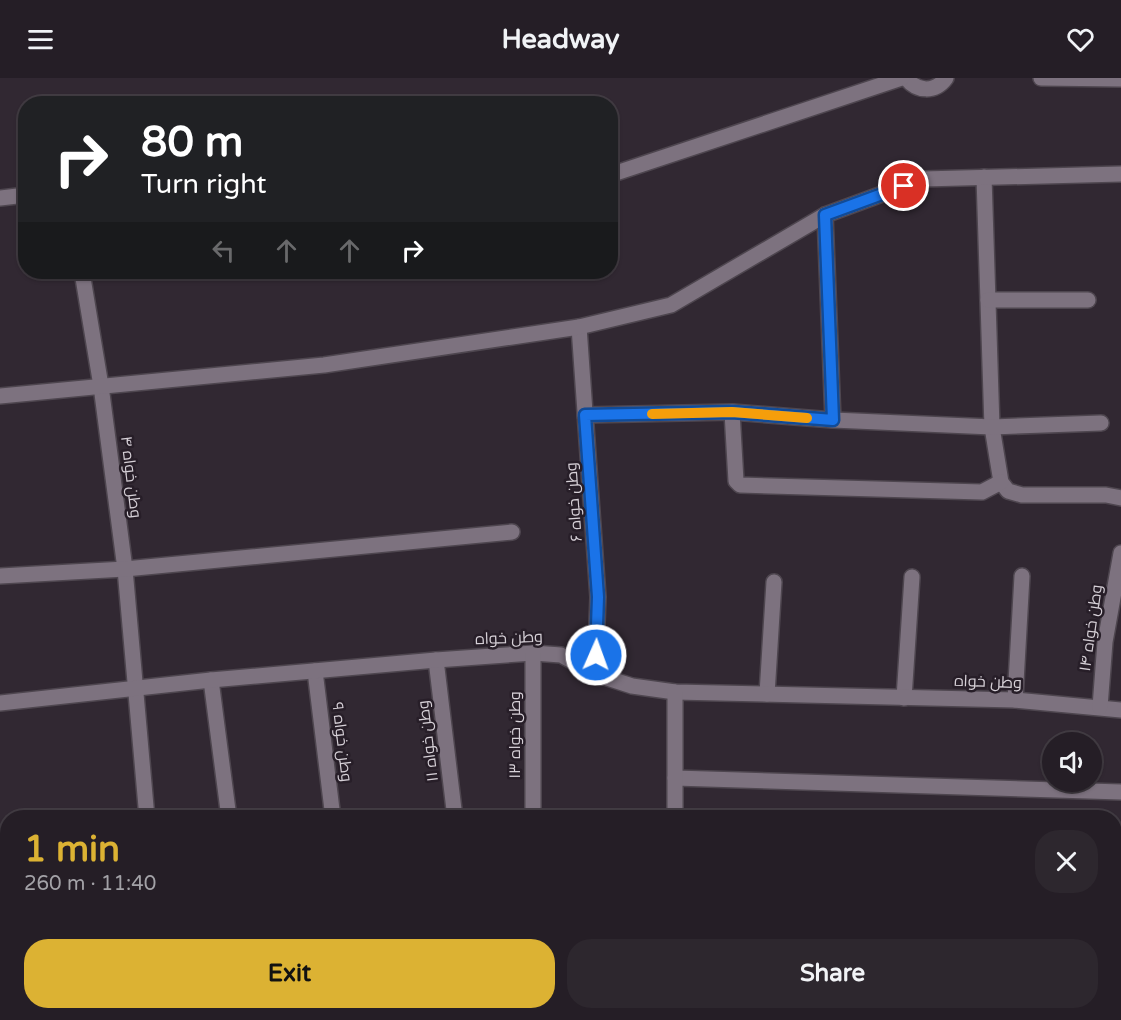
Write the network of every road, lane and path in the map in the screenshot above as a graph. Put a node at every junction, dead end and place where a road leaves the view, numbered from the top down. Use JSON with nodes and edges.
{"nodes":[{"id":1,"x":904,"y":78,"type":"edge"},
{"id":2,"x":946,"y":78,"type":"edge"},
{"id":3,"x":1041,"y":78,"type":"edge"},
{"id":4,"x":1121,"y":79,"type":"edge"},
{"id":5,"x":618,"y":172,"type":"edge"},
{"id":6,"x":1121,"y":174,"type":"edge"},
{"id":7,"x":984,"y":177,"type":"junction"},
{"id":8,"x":18,"y":196,"type":"edge"},
{"id":9,"x":0,"y":198,"type":"edge"},
{"id":10,"x":825,"y":215,"type":"junction"},
{"id":11,"x":83,"y":279,"type":"edge"},
{"id":12,"x":988,"y":300,"type":"junction"},
{"id":13,"x":1088,"y":300,"type":"dead end"},
{"id":14,"x":579,"y":327,"type":"junction"},
{"id":15,"x":101,"y":386,"type":"junction"},
{"id":16,"x":0,"y":396,"type":"edge"},
{"id":17,"x":732,"y":412,"type":"junction"},
{"id":18,"x":585,"y":415,"type":"junction"},
{"id":19,"x":833,"y":420,"type":"junction"},
{"id":20,"x":1101,"y":423,"type":"dead end"},
{"id":21,"x":992,"y":427,"type":"junction"},
{"id":22,"x":1001,"y":482,"type":"junction"},
{"id":23,"x":1121,"y":498,"type":"edge"},
{"id":24,"x":512,"y":532,"type":"dead end"},
{"id":25,"x":1121,"y":553,"type":"edge"},
{"id":26,"x":124,"y":569,"type":"junction"},
{"id":27,"x":0,"y":576,"type":"edge"},
{"id":28,"x":1022,"y":576,"type":"dead end"},
{"id":29,"x":912,"y":577,"type":"dead end"},
{"id":30,"x":774,"y":582,"type":"dead end"},
{"id":31,"x":1105,"y":642,"type":"junction"},
{"id":32,"x":1121,"y":645,"type":"edge"},
{"id":33,"x":533,"y":653,"type":"junction"},
{"id":34,"x":436,"y":660,"type":"junction"},
{"id":35,"x":315,"y":671,"type":"junction"},
{"id":36,"x":595,"y":674,"type":"junction"},
{"id":37,"x":211,"y":680,"type":"junction"},
{"id":38,"x":135,"y":689,"type":"junction"},
{"id":39,"x":675,"y":692,"type":"junction"},
{"id":40,"x":767,"y":694,"type":"junction"},
{"id":41,"x":904,"y":698,"type":"junction"},
{"id":42,"x":1015,"y":700,"type":"junction"},
{"id":43,"x":0,"y":703,"type":"edge"},
{"id":44,"x":1100,"y":707,"type":"junction"},
{"id":45,"x":1121,"y":710,"type":"edge"},
{"id":46,"x":675,"y":778,"type":"junction"},
{"id":47,"x":1121,"y":792,"type":"edge"},
{"id":48,"x":146,"y":810,"type":"edge"},
{"id":49,"x":228,"y":810,"type":"edge"},
{"id":50,"x":332,"y":810,"type":"edge"},
{"id":51,"x":454,"y":810,"type":"edge"},
{"id":52,"x":533,"y":810,"type":"edge"},
{"id":53,"x":675,"y":810,"type":"edge"}],
"edges":[{"from":1,"to":2,"type":"street"},
{"from":1,"to":5,"type":"street"},
{"from":3,"to":4,"type":"street"},
{"from":6,"to":7,"type":"street"},
{"from":7,"to":10,"type":"street"},
{"from":7,"to":12,"type":"street"},
{"from":8,"to":9,"type":"street"},
{"from":10,"to":14,"type":"street"},
{"from":10,"to":19,"type":"street"},
{"from":11,"to":15,"type":"street","name":"وطن خواه ۴"},
{"from":12,"to":13,"type":"street"},
{"from":12,"to":21,"type":"street"},
{"from":14,"to":15,"type":"street"},
{"from":14,"to":18,"type":"street","name":"وطن خواه ۶"},
{"from":15,"to":16,"type":"street"},
{"from":15,"to":26,"type":"street","name":"وطن خواه ۴"},
{"from":17,"to":18,"type":"street"},
{"from":17,"to":19,"type":"street"},
{"from":17,"to":22,"type":"street"},
{"from":18,"to":36,"type":"street","name":"وطن خواه ۶"},
{"from":19,"to":21,"type":"street"},
{"from":20,"to":21,"type":"street"},
{"from":21,"to":22,"type":"street"},
{"from":22,"to":23,"type":"street"},
{"from":24,"to":26,"type":"street"},
{"from":25,"to":31,"type":"street","name":"وطن خواه ۱۴"},
{"from":26,"to":27,"type":"street"},
{"from":26,"to":38,"type":"street","name":"وطن خواه ۴"},
{"from":28,"to":42,"type":"street"},
{"from":29,"to":41,"type":"street"},
{"from":30,"to":40,"type":"street"},
{"from":31,"to":32,"type":"street"},
{"from":31,"to":44,"type":"street","name":"وطن خواه ۱۴"},
{"from":33,"to":34,"type":"street","name":"وطن خواه"},
{"from":33,"to":36,"type":"street","name":"وطن خواه"},
{"from":33,"to":52,"type":"street","name":"وطن خواه ۱۳"},
{"from":34,"to":35,"type":"street","name":"وطن خواه"},
{"from":34,"to":51,"type":"street","name":"وطن خواه ۱۱"},
{"from":35,"to":37,"type":"street","name":"وطن خواه"},
{"from":35,"to":50,"type":"street","name":"وطن خواه ۹"},
{"from":36,"to":39,"type":"street","name":"وطن خواه"},
{"from":37,"to":38,"type":"street","name":"وطن خواه"},
{"from":37,"to":49,"type":"street"},
{"from":38,"to":43,"type":"street","name":"وطن خواه"},
{"from":38,"to":48,"type":"street","name":"وطن خواه ۴"},
{"from":39,"to":40,"type":"street","name":"وطن خواه"},
{"from":39,"to":46,"type":"street"},
{"from":40,"to":41,"type":"street","name":"وطن خواه"},
{"from":41,"to":42,"type":"street","name":"وطن خواه"},
{"from":42,"to":44,"type":"street","name":"وطن خواه"},
{"from":44,"to":45,"type":"street","name":"وطن خواه"},
{"from":46,"to":47,"type":"street"},
{"from":46,"to":53,"type":"street"}]}
